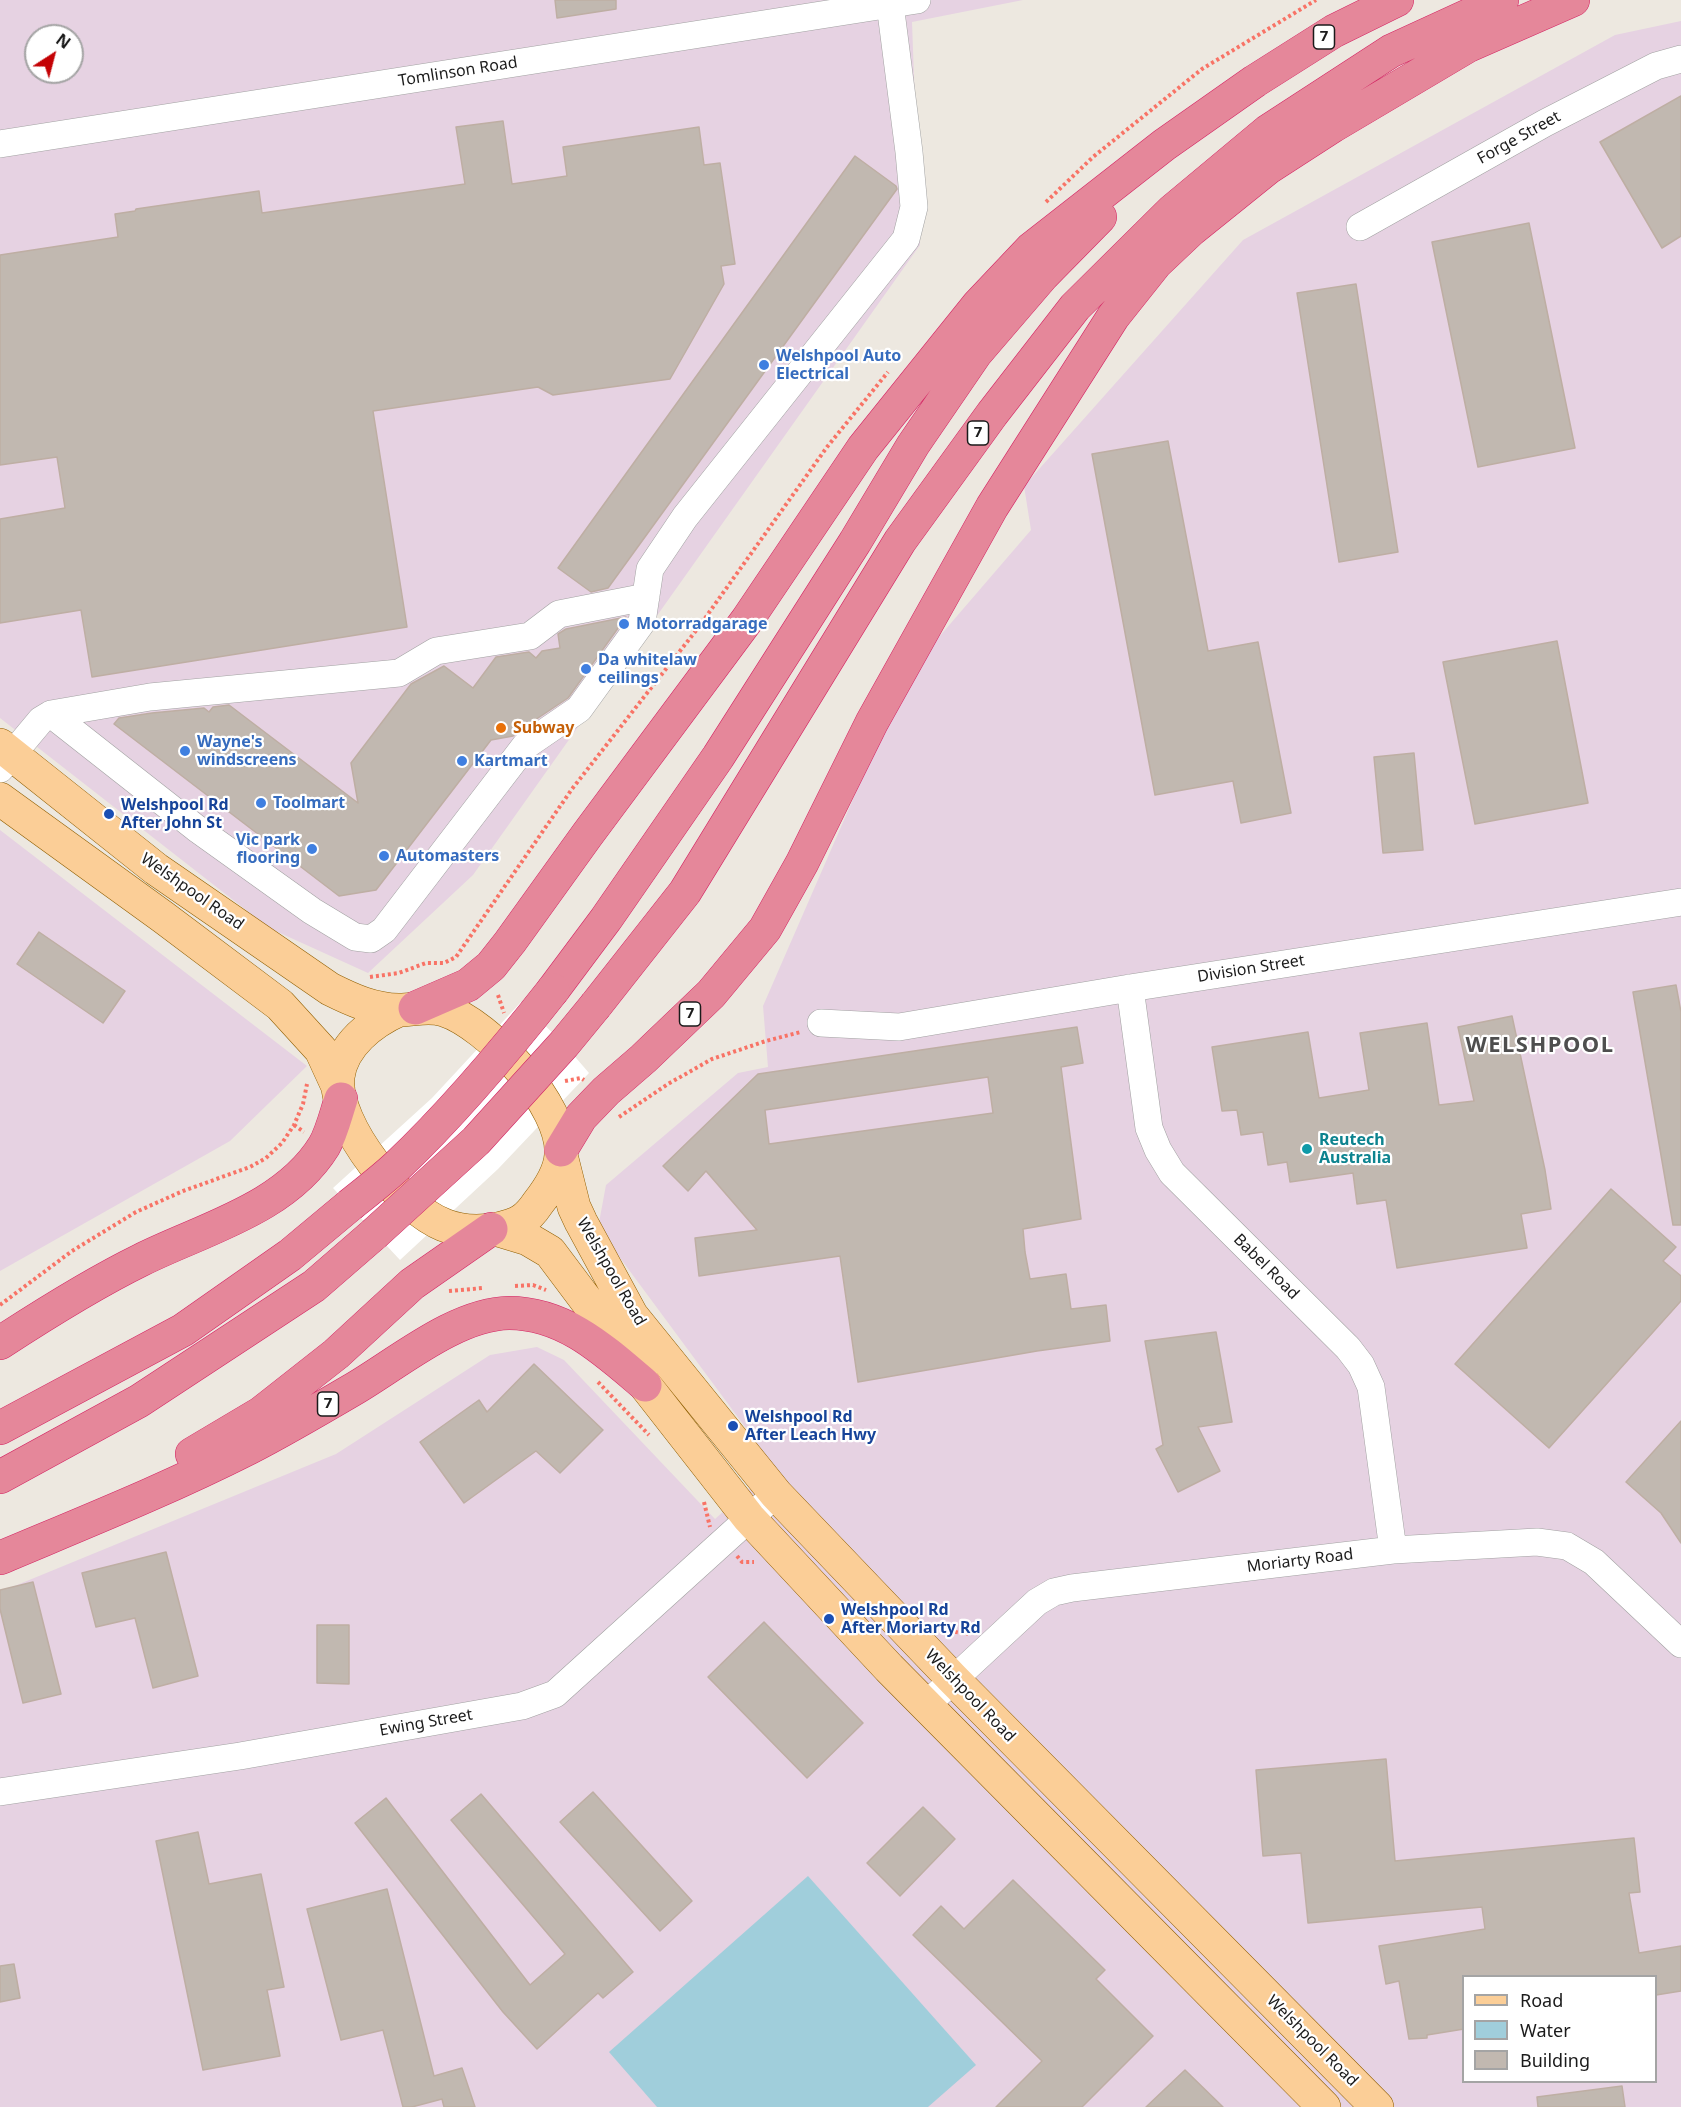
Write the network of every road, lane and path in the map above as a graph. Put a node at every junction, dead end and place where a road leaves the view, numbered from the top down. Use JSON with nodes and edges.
{"nodes":[{"id":1,"x":917,"y":0,"type":"edge"},
{"id":2,"x":1397,"y":0,"type":"edge"},
{"id":3,"x":1502,"y":0,"type":"edge"},
{"id":4,"x":1573,"y":0,"type":"edge"},
{"id":5,"x":890,"y":4,"type":"junction"},
{"id":6,"x":1681,"y":59,"type":"edge"},
{"id":7,"x":1255,"y":81,"type":"junction"},
{"id":8,"x":0,"y":144,"type":"edge"},
{"id":9,"x":1360,"y":227,"type":"dead end"},
{"id":10,"x":646,"y":597,"type":"junction"},
{"id":11,"x":51,"y":714,"type":"junction"},
{"id":12,"x":4,"y":756,"type":"edge"},
{"id":13,"x":0,"y":799,"type":"edge"},
{"id":14,"x":1681,"y":902,"type":"edge"},
{"id":15,"x":1130,"y":988,"type":"junction"},
{"id":16,"x":407,"y":1009,"type":"junction"},
{"id":17,"x":821,"y":1023,"type":"joint"},
{"id":18,"x":329,"y":1089,"type":"junction"},
{"id":19,"x":616,"y":1119,"type":"dead end"},
{"id":20,"x":561,"y":1152,"type":"junction"},
{"id":21,"x":493,"y":1229,"type":"junction"},
{"id":22,"x":0,"y":1305,"type":"edge"},
{"id":23,"x":0,"y":1343,"type":"edge"},
{"id":24,"x":591,"y":1374,"type":"dead end"},
{"id":25,"x":645,"y":1385,"type":"junction"},
{"id":26,"x":0,"y":1428,"type":"edge"},
{"id":27,"x":654,"y":1441,"type":"dead end"},
{"id":28,"x":0,"y":1477,"type":"edge"},
{"id":29,"x":702,"y":1491,"type":"dead end"},
{"id":30,"x":776,"y":1494,"type":"junction"},
{"id":31,"x":748,"y":1518,"type":"junction"},
{"id":32,"x":708,"y":1524,"type":"dead end"},
{"id":33,"x":1393,"y":1550,"type":"junction"},
{"id":34,"x":0,"y":1558,"type":"edge"},
{"id":35,"x":864,"y":1586,"type":"junction"},
{"id":36,"x":936,"y":1623,"type":"dead end"},
{"id":37,"x":1681,"y":1644,"type":"edge"},
{"id":38,"x":984,"y":1650,"type":"junction"},
{"id":39,"x":889,"y":1668,"type":"junction"},
{"id":40,"x":953,"y":1679,"type":"junction"},
{"id":41,"x":926,"y":1705,"type":"junction"},
{"id":42,"x":0,"y":1792,"type":"edge"},
{"id":43,"x":1324,"y":2107,"type":"edge"},
{"id":44,"x":1377,"y":2107,"type":"edge"}],
"edges":[{"from":1,"to":5,"type":"street","name":"Tomlinson Road"},
{"from":2,"to":7,"type":"highway","number":"7"},
{"from":3,"to":28,"type":"highway","number":"7","bridge":true},
{"from":4,"to":20,"type":"highway","number":"7"},
{"from":5,"to":8,"type":"street","name":"Tomlinson Road"},
{"from":5,"to":10,"type":"street"},
{"from":6,"to":9,"type":"street","name":"Forge Street"},
{"from":7,"to":16,"type":"highway","number":"7"},
{"from":7,"to":26,"type":"highway","number":"7","bridge":true},
{"from":10,"to":11,"type":"street"},
{"from":10,"to":11,"type":"street"},
{"from":11,"to":12,"type":"street"},
{"from":12,"to":16,"type":"main road","name":"Welshpool Road"},
{"from":13,"to":18,"type":"main road"},
{"from":14,"to":15,"type":"street","name":"Division Street"},
{"from":15,"to":17,"type":"street","name":"Division Street"},
{"from":15,"to":33,"type":"street","name":"Babel Road"},
{"from":16,"to":18,"type":"main road"},
{"from":16,"to":20,"type":"main road","name":"Welshpool Road"},
{"from":17,"to":19,"type":"path"},
{"from":18,"to":21,"type":"main road"},
{"from":18,"to":22,"type":"path"},
{"from":18,"to":23,"type":"highway"},
{"from":20,"to":21,"type":"main road"},
{"from":20,"to":30,"type":"main road","name":"Welshpool Road"},
{"from":21,"to":25,"type":"main road","name":"Welshpool Road"},
{"from":21,"to":34,"type":"highway"},
{"from":24,"to":27,"type":"path"},
{"from":25,"to":31,"type":"main road","name":"Welshpool Road"},
{"from":25,"to":34,"type":"highway","number":"7"},
{"from":29,"to":32,"type":"path"},
{"from":30,"to":31,"type":"street","name":"Ewing Street"},
{"from":30,"to":35,"type":"main road","name":"Welshpool Road"},
{"from":31,"to":39,"type":"main road","name":"Welshpool Road"},
{"from":31,"to":42,"type":"street","name":"Ewing Street"},
{"from":33,"to":37,"type":"street","name":"Moriarty Road"},
{"from":33,"to":38,"type":"street","name":"Moriarty Road"},
{"from":35,"to":39,"type":"main road"},
{"from":35,"to":40,"type":"main road","name":"Welshpool Road"},
{"from":36,"to":38,"type":"path"},
{"from":38,"to":40,"type":"street","name":"Moriarty Road"},
{"from":39,"to":41,"type":"main road","name":"Welshpool Road"},
{"from":40,"to":41,"type":"street","name":"Moriarty Road"},
{"from":40,"to":44,"type":"main road","name":"Welshpool Road"},
{"from":41,"to":43,"type":"main road","name":"Welshpool Road"}]}
